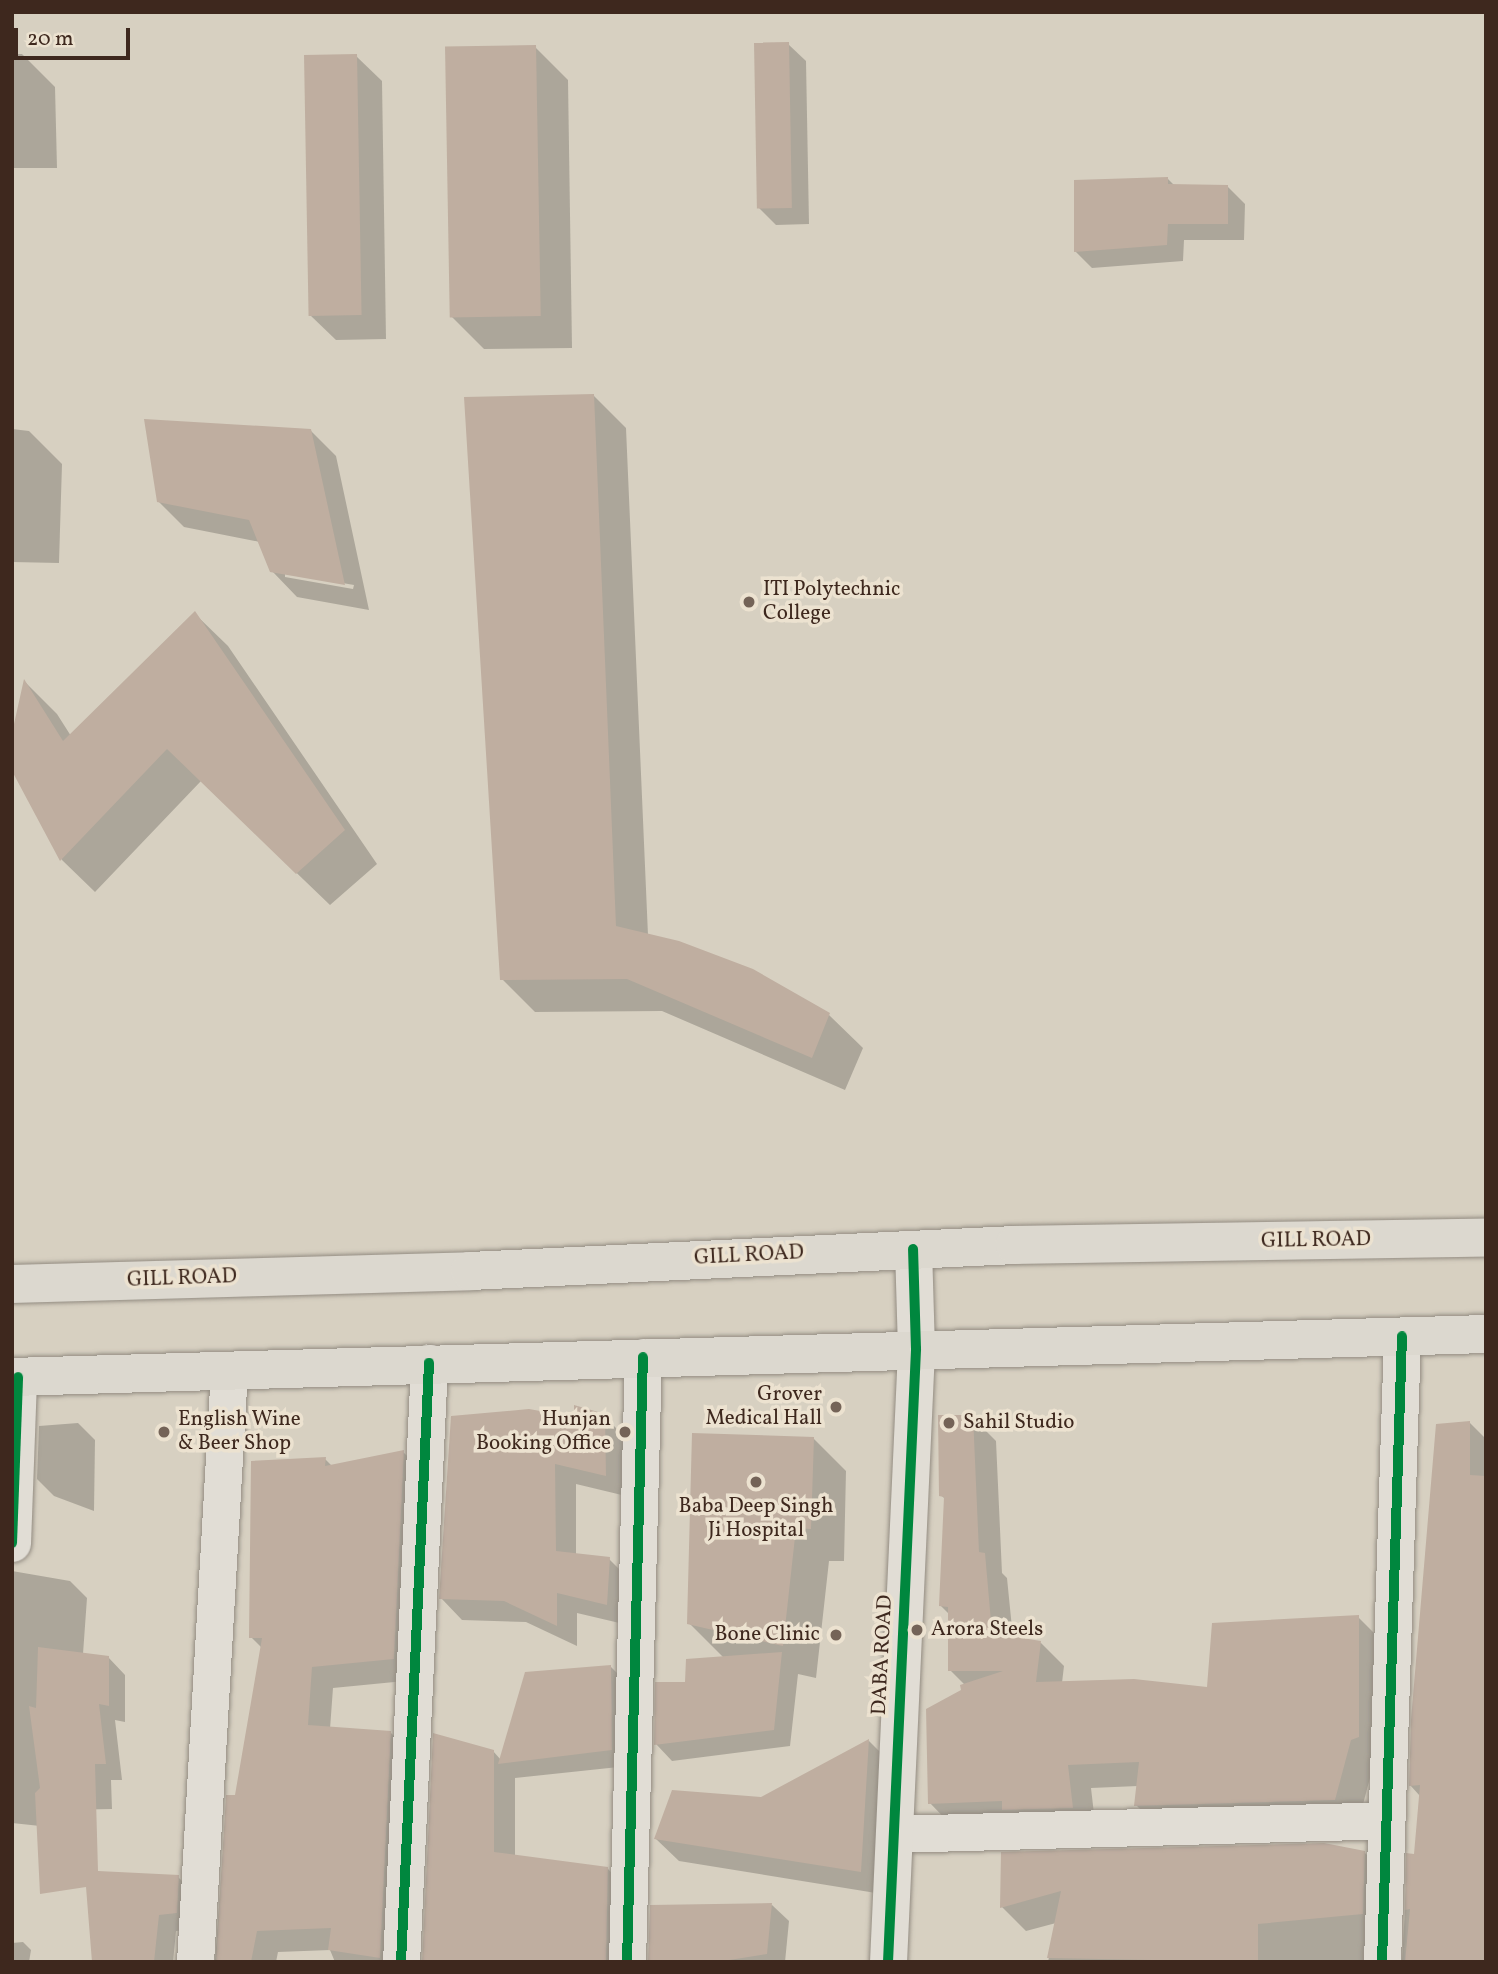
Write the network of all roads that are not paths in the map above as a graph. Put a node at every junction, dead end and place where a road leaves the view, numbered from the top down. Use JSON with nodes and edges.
{"nodes":[{"id":1,"x":1486,"y":1238,"type":"edge"},
{"id":2,"x":913,"y":1249,"type":"junction"},
{"id":3,"x":12,"y":1284,"type":"edge"},
{"id":4,"x":1486,"y":1334,"type":"edge"},
{"id":5,"x":1402,"y":1336,"type":"junction"},
{"id":6,"x":916,"y":1349,"type":"junction"},
{"id":7,"x":643,"y":1357,"type":"junction"},
{"id":8,"x":429,"y":1363,"type":"junction"},
{"id":9,"x":229,"y":1370,"type":"junction"},
{"id":10,"x":15,"y":1377,"type":"edge"},
{"id":11,"x":12,"y":1544,"type":"edge"},
{"id":12,"x":1384,"y":1820,"type":"junction"},
{"id":13,"x":894,"y":1834,"type":"junction"},
{"id":14,"x":195,"y":1962,"type":"edge"},
{"id":15,"x":401,"y":1962,"type":"edge"},
{"id":16,"x":627,"y":1962,"type":"edge"},
{"id":17,"x":888,"y":1962,"type":"edge"},
{"id":18,"x":1382,"y":1962,"type":"edge"}],
"edges":[{"from":1,"to":2,"type":"main road","name":"GILL ROAD"},
{"from":2,"to":3,"type":"main road","name":"GILL ROAD"},
{"from":2,"to":6,"type":"street","name":"DABA ROAD"},
{"from":4,"to":5,"type":"main road"},
{"from":5,"to":6,"type":"main road"},
{"from":5,"to":12,"type":"street"},
{"from":6,"to":7,"type":"main road"},
{"from":6,"to":13,"type":"street","name":"DABA ROAD"},
{"from":7,"to":8,"type":"main road"},
{"from":7,"to":16,"type":"street"},
{"from":8,"to":9,"type":"main road"},
{"from":8,"to":15,"type":"street"},
{"from":9,"to":10,"type":"main road"},
{"from":9,"to":14,"type":"street"},
{"from":10,"to":11,"type":"street"},
{"from":12,"to":13,"type":"street"},
{"from":12,"to":18,"type":"street"},
{"from":13,"to":17,"type":"street","name":"DABA ROAD"}]}
